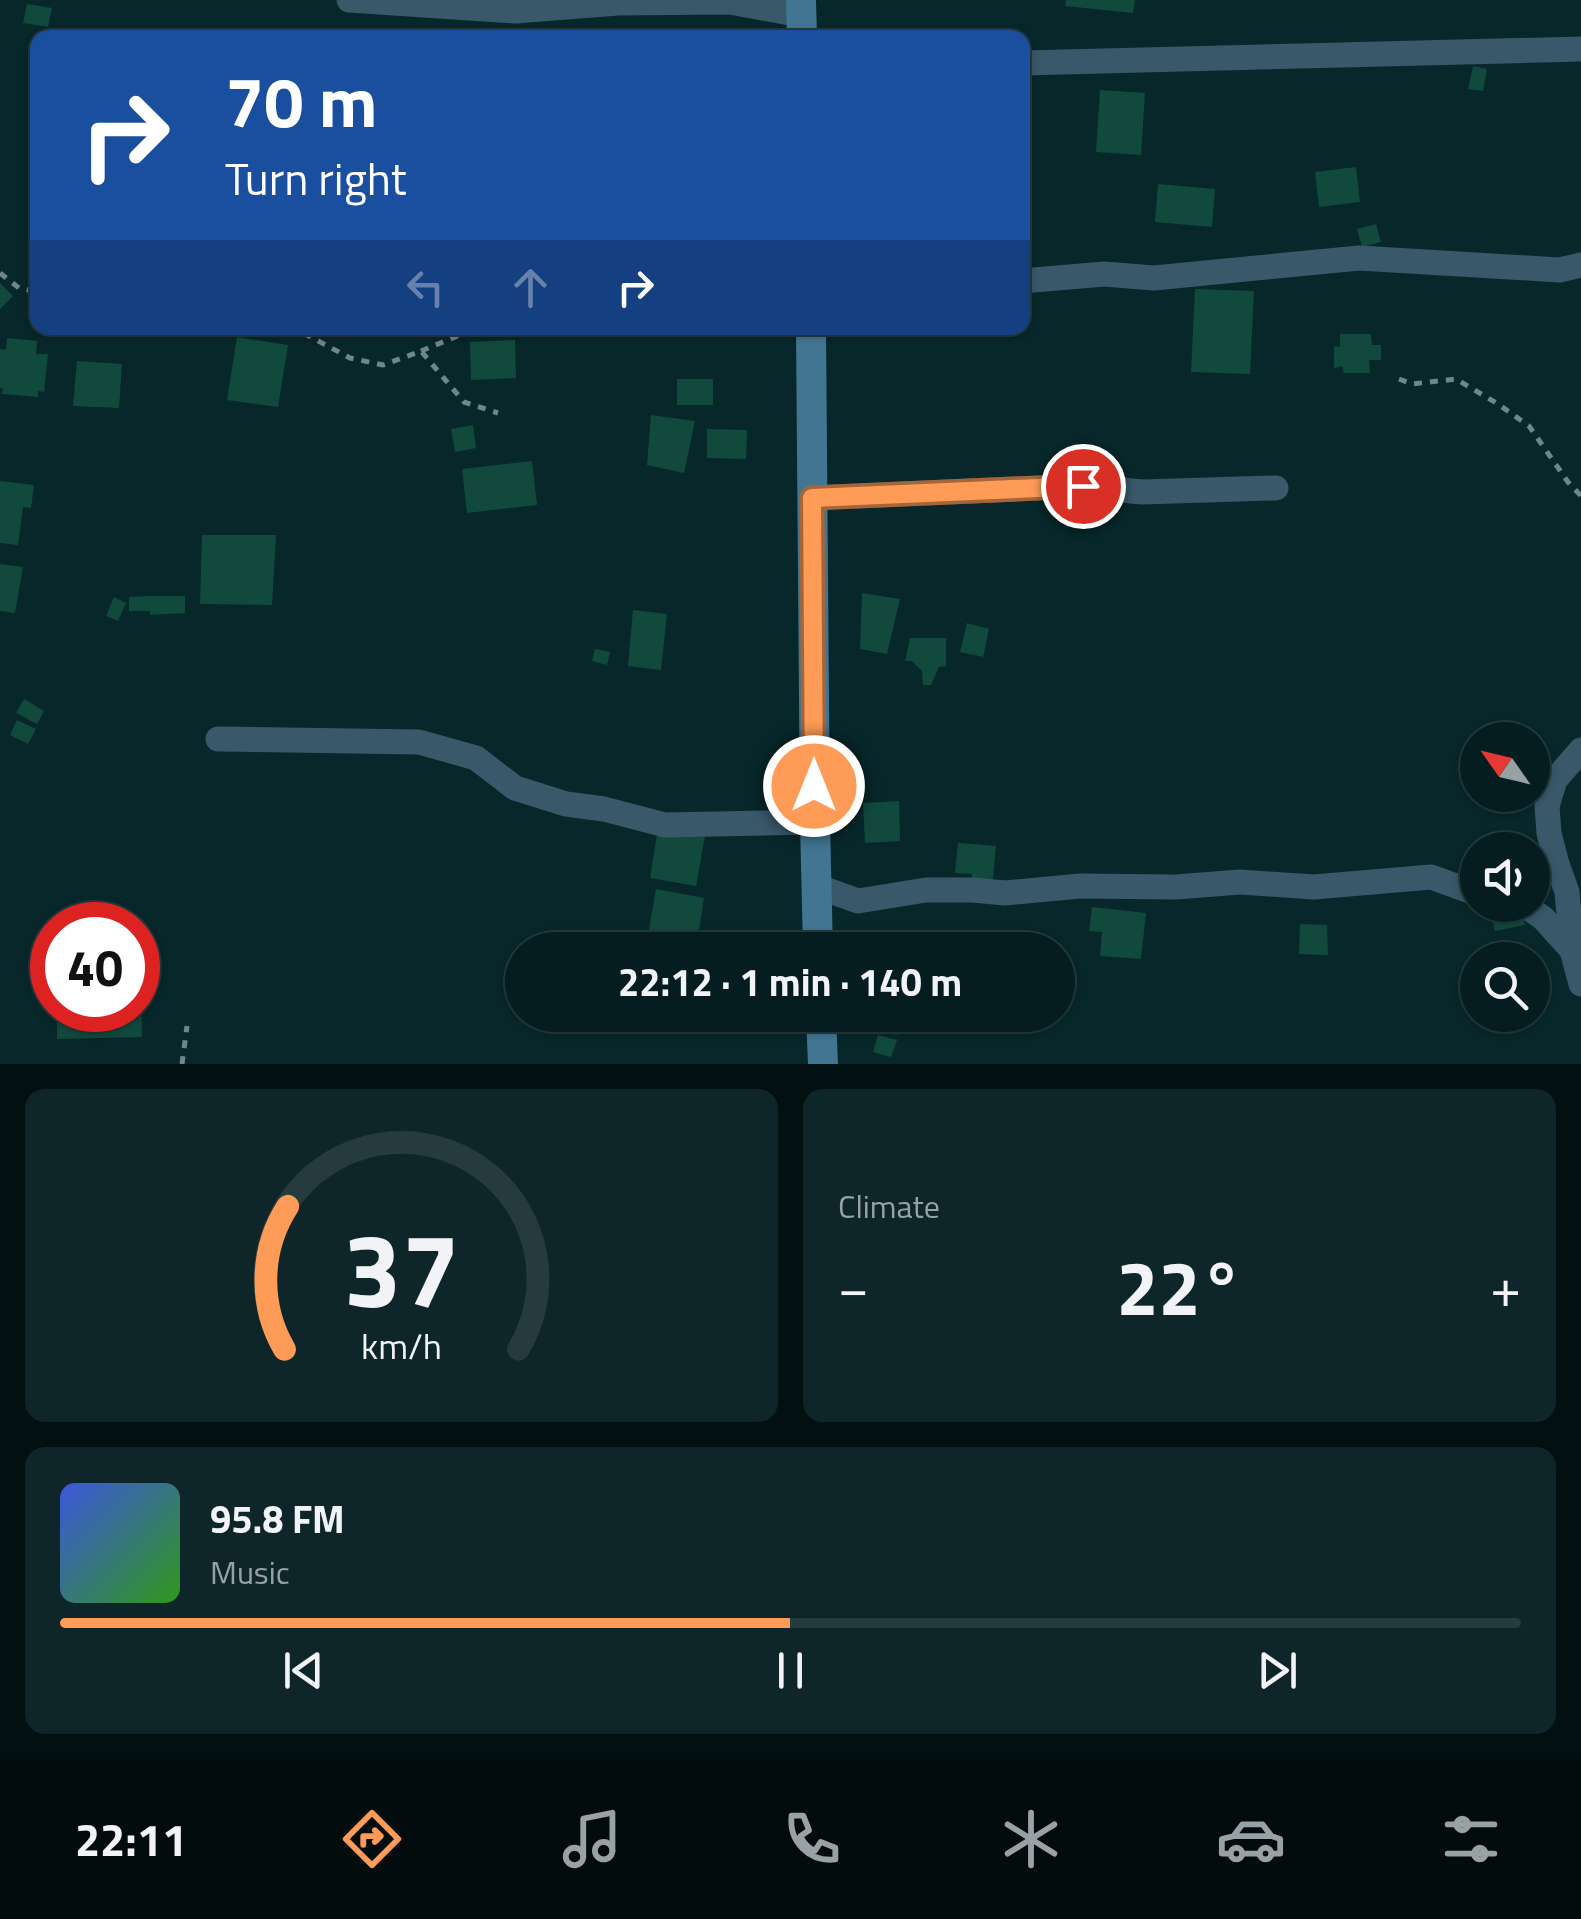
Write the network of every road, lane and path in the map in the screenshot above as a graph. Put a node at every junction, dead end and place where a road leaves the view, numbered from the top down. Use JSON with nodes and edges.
{"nodes":[{"id":1,"x":349,"y":0,"type":"edge"},
{"id":2,"x":801,"y":18,"type":"edge"},
{"id":3,"x":1581,"y":48,"type":"edge"},
{"id":4,"x":1030,"y":63,"type":"edge"},
{"id":5,"x":1581,"y":266,"type":"edge"},
{"id":6,"x":0,"y":273,"type":"edge"},
{"id":7,"x":1030,"y":280,"type":"edge"},
{"id":8,"x":30,"y":290,"type":"edge"},
{"id":9,"x":309,"y":335,"type":"edge"},
{"id":10,"x":460,"y":335,"type":"edge"},
{"id":11,"x":811,"y":335,"type":"edge"},
{"id":12,"x":421,"y":351,"type":"junction"},
{"id":13,"x":1400,"y":379,"type":"dead end"},
{"id":14,"x":498,"y":414,"type":"dead end"},
{"id":15,"x":1276,"y":488,"type":"dead end"},
{"id":16,"x":1581,"y":496,"type":"edge"},
{"id":17,"x":812,"y":498,"type":"junction"},
{"id":18,"x":218,"y":739,"type":"dead end"},
{"id":19,"x":1581,"y":750,"type":"edge"},
{"id":20,"x":814,"y":822,"type":"junction"},
{"id":21,"x":816,"y":886,"type":"junction"},
{"id":22,"x":1460,"y":887,"type":"edge"},
{"id":23,"x":1548,"y":922,"type":"edge"},
{"id":24,"x":817,"y":932,"type":"edge"},
{"id":25,"x":1572,"y":950,"type":"junction"},
{"id":26,"x":1581,"y":984,"type":"edge"},
{"id":27,"x":188,"y":1026,"type":"dead end"},
{"id":28,"x":822,"y":1032,"type":"edge"},
{"id":29,"x":182,"y":1064,"type":"edge"},
{"id":30,"x":823,"y":1064,"type":"edge"}],
"edges":[{"from":1,"to":2,"type":"street"},
{"from":3,"to":4,"type":"street"},
{"from":5,"to":7,"type":"street"},
{"from":6,"to":8,"type":"path"},
{"from":9,"to":12,"type":"path"},
{"from":10,"to":12,"type":"path"},
{"from":11,"to":17,"type":"street"},
{"from":12,"to":14,"type":"path"},
{"from":13,"to":16,"type":"path"},
{"from":15,"to":17,"type":"street"},
{"from":17,"to":20,"type":"street"},
{"from":18,"to":20,"type":"street"},
{"from":19,"to":25,"type":"street"},
{"from":20,"to":21,"type":"street"},
{"from":21,"to":22,"type":"street"},
{"from":21,"to":24,"type":"street"},
{"from":23,"to":25,"type":"street"},
{"from":25,"to":26,"type":"street"},
{"from":27,"to":29,"type":"path"},
{"from":28,"to":30,"type":"street"}]}
